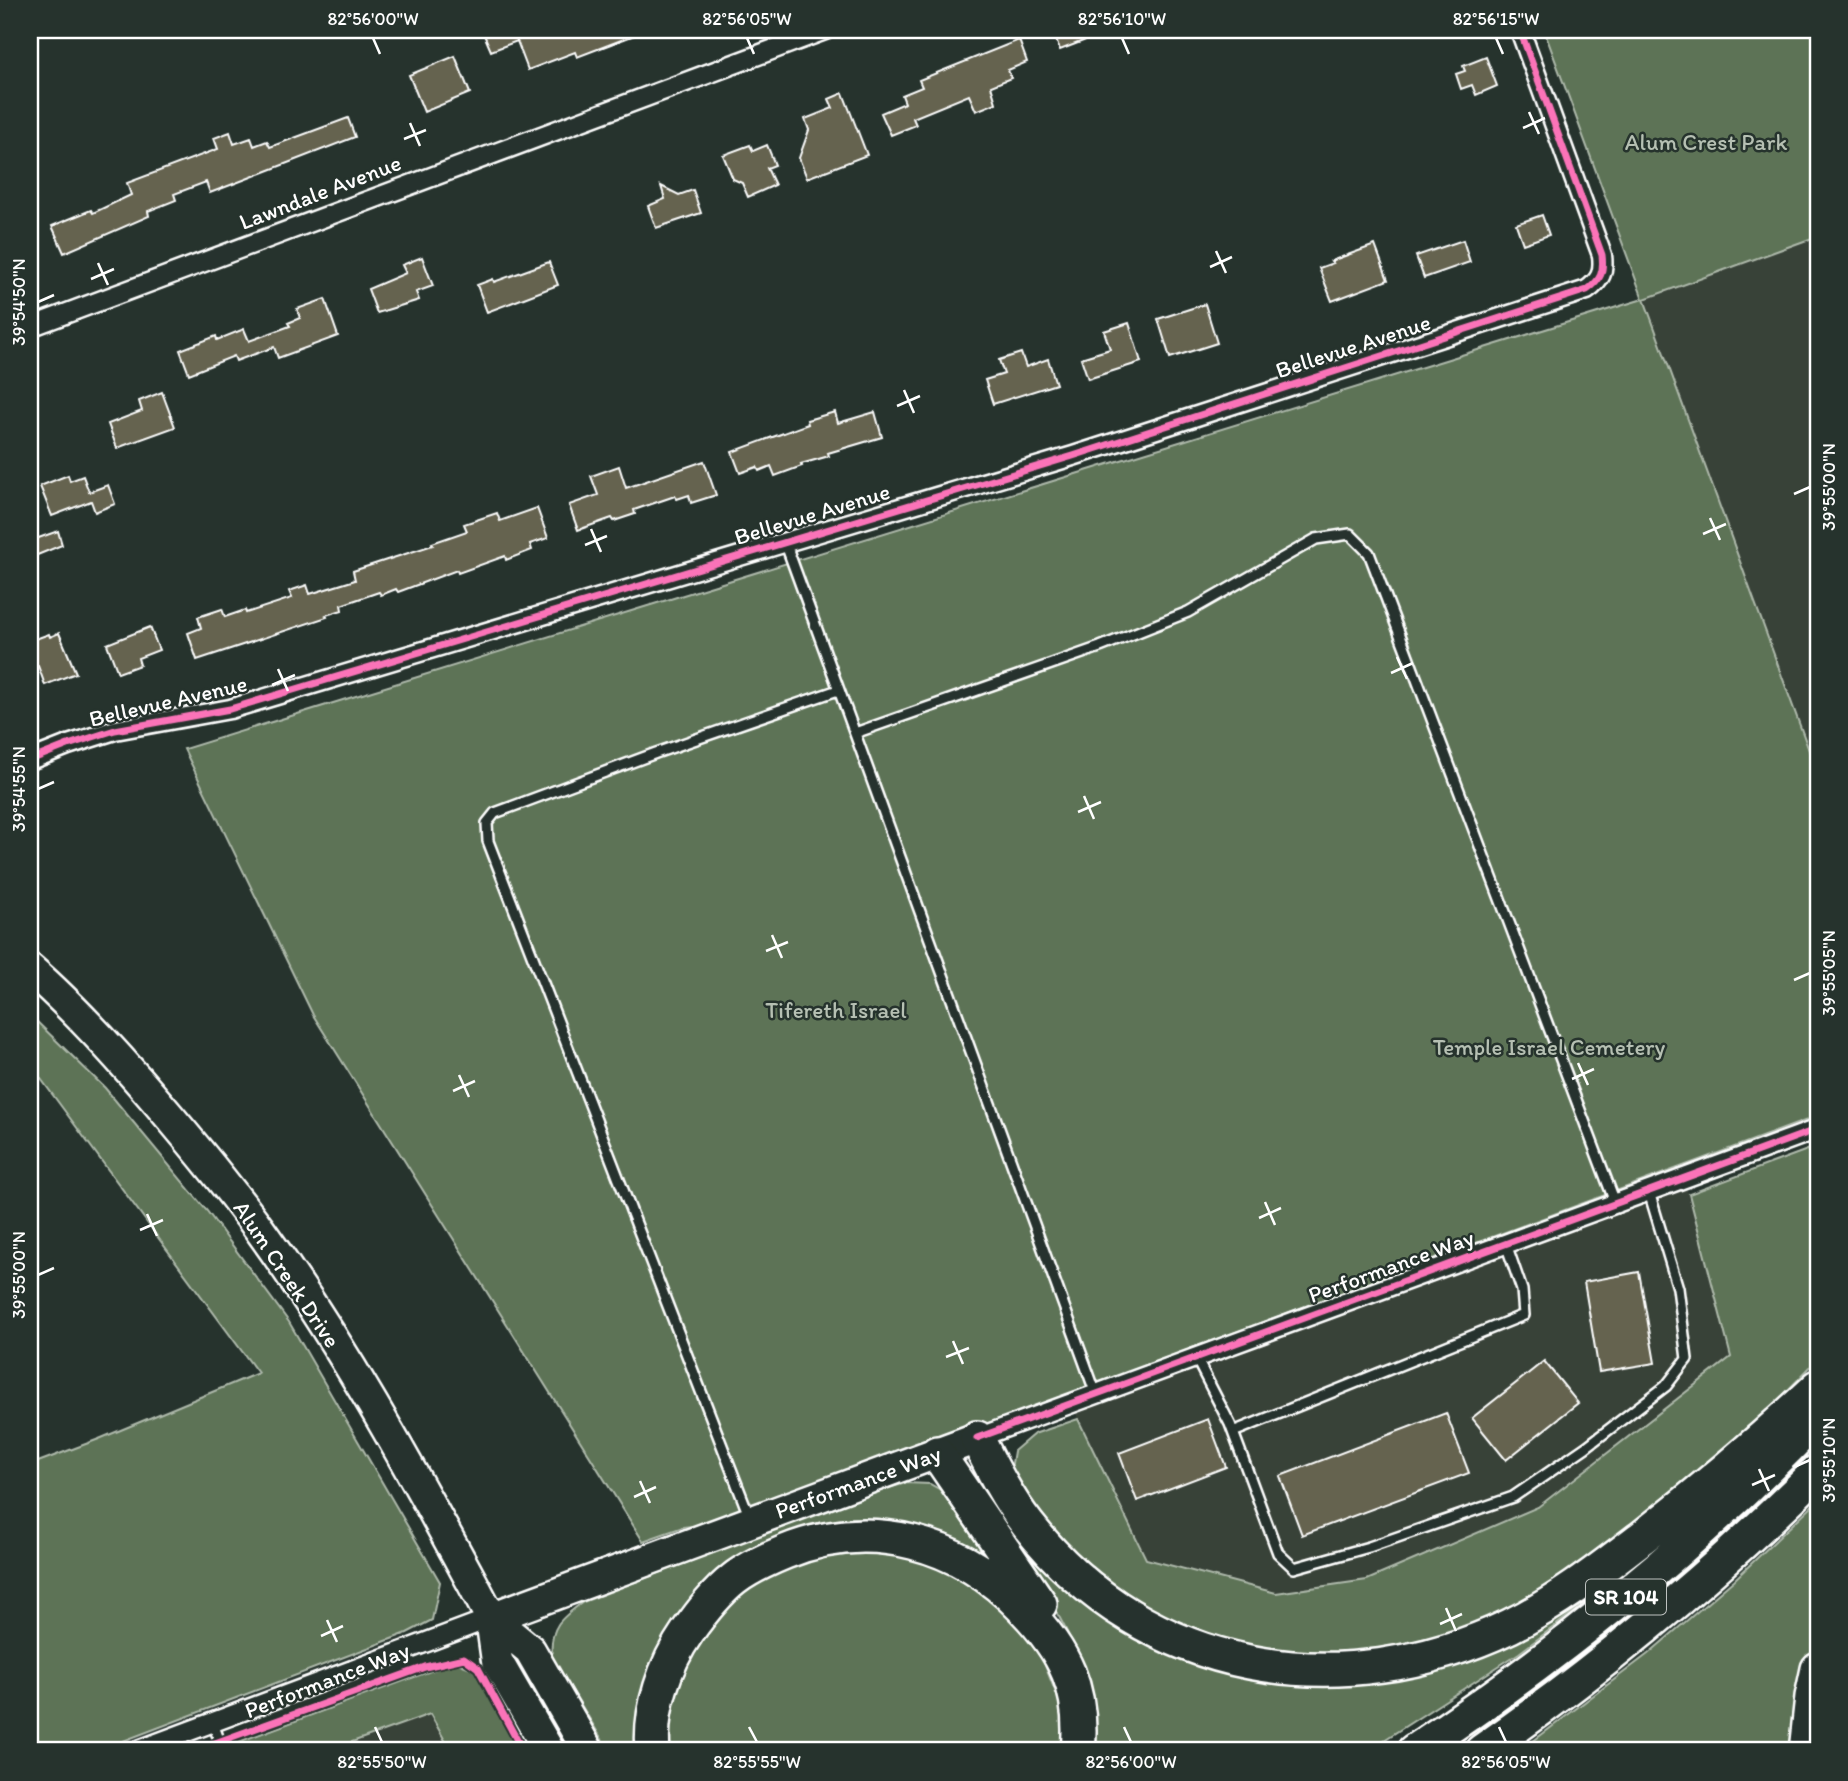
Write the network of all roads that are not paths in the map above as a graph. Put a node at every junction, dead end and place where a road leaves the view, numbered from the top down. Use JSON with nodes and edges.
{"nodes":[{"id":1,"x":825,"y":30,"type":"edge"},
{"id":2,"x":1520,"y":30,"type":"edge"},
{"id":3,"x":30,"y":327,"type":"edge"},
{"id":4,"x":785,"y":542,"type":"junction"},
{"id":5,"x":838,"y":690,"type":"junction"},
{"id":6,"x":855,"y":733,"type":"junction"},
{"id":7,"x":30,"y":760,"type":"edge"},
{"id":8,"x":30,"y":969,"type":"edge"},
{"id":9,"x":1818,"y":1129,"type":"edge"},
{"id":10,"x":1649,"y":1192,"type":"junction"},
{"id":11,"x":1616,"y":1205,"type":"junction"},
{"id":12,"x":1506,"y":1244,"type":"junction"},
{"id":13,"x":1196,"y":1358,"type":"junction"},
{"id":14,"x":1818,"y":1387,"type":"edge"},
{"id":15,"x":1096,"y":1394,"type":"junction"},
{"id":16,"x":1818,"y":1417,"type":"edge"},
{"id":17,"x":1233,"y":1432,"type":"junction"},
{"id":18,"x":977,"y":1438,"type":"junction"},
{"id":19,"x":937,"y":1453,"type":"junction"},
{"id":20,"x":1818,"y":1471,"type":"edge"},
{"id":21,"x":751,"y":1521,"type":"junction"},
{"id":22,"x":491,"y":1618,"type":"junction"},
{"id":23,"x":1060,"y":1651,"type":"junction"},
{"id":24,"x":1818,"y":1669,"type":"edge"},
{"id":25,"x":213,"y":1723,"type":"junction"},
{"id":26,"x":136,"y":1751,"type":"edge"},
{"id":27,"x":223,"y":1751,"type":"edge"},
{"id":28,"x":549,"y":1751,"type":"edge"},
{"id":29,"x":588,"y":1751,"type":"edge"},
{"id":30,"x":653,"y":1751,"type":"edge"},
{"id":31,"x":1078,"y":1751,"type":"edge"},
{"id":32,"x":1414,"y":1751,"type":"edge"},
{"id":33,"x":1482,"y":1751,"type":"edge"},
{"id":34,"x":1805,"y":1751,"type":"edge"}],
"edges":[{"from":1,"to":3,"type":"street","name":"Lawndale Avenue"},
{"from":2,"to":4,"type":"street","name":"Bellevue Avenue"},
{"from":4,"to":5,"type":"lane"},
{"from":4,"to":7,"type":"street","name":"Bellevue Avenue"},
{"from":5,"to":6,"type":"lane"},
{"from":5,"to":21,"type":"lane"},
{"from":6,"to":11,"type":"lane"},
{"from":6,"to":15,"type":"lane"},
{"from":8,"to":22,"type":"main road","name":"Alum Creek Drive"},
{"from":9,"to":10,"type":"street","name":"Performance Way"},
{"from":10,"to":11,"type":"street","name":"Performance Way"},
{"from":10,"to":17,"type":"lane"},
{"from":11,"to":12,"type":"street","name":"Performance Way"},
{"from":12,"to":13,"type":"street","name":"Performance Way"},
{"from":12,"to":17,"type":"lane"},
{"from":13,"to":15,"type":"street","name":"Performance Way"},
{"from":13,"to":17,"type":"lane"},
{"from":14,"to":18,"type":"highway"},
{"from":15,"to":18,"type":"street","name":"Performance Way"},
{"from":16,"to":32,"type":"highway","number":"SR 104"},
{"from":18,"to":19,"type":"main road","name":"Performance Way"},
{"from":19,"to":21,"type":"main road","name":"Performance Way"},
{"from":19,"to":23,"type":"highway"},
{"from":20,"to":33,"type":"highway","number":"SR 104"},
{"from":21,"to":22,"type":"main road","name":"Performance Way"},
{"from":22,"to":25,"type":"street","name":"Performance Way"},
{"from":22,"to":28,"type":"main road","name":"Alum Creek Drive"},
{"from":22,"to":29,"type":"main road","name":"Alum Creek Drive"},
{"from":23,"to":30,"type":"highway"},
{"from":23,"to":31,"type":"highway"},
{"from":24,"to":34,"type":"highway"},
{"from":25,"to":26,"type":"street","name":"Performance Way"},
{"from":25,"to":27,"type":"lane"}]}
